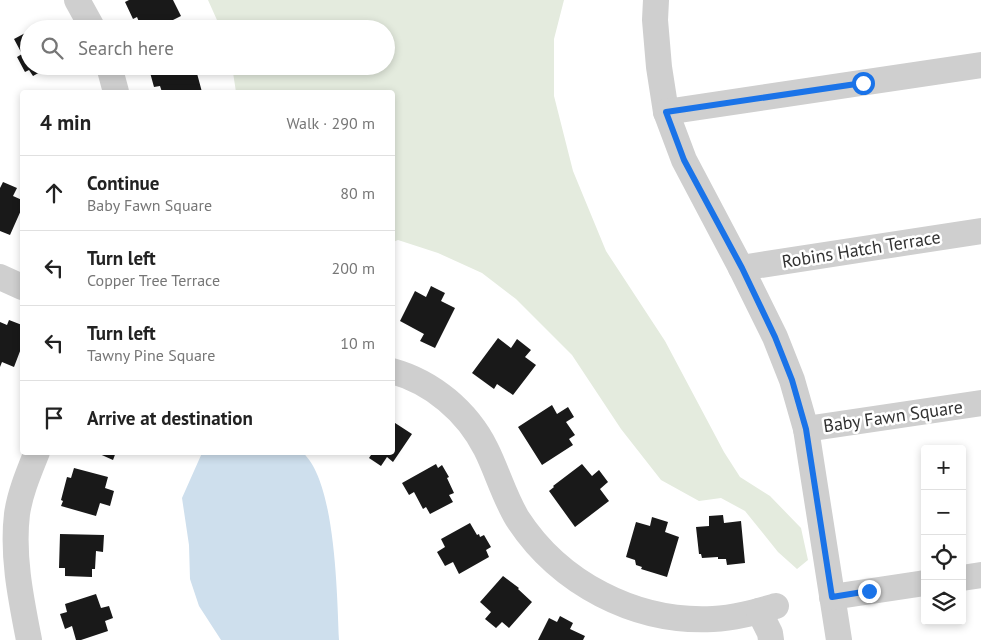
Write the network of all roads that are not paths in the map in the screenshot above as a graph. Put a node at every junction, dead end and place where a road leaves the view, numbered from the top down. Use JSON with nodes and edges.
{"nodes":[{"id":1,"x":76,"y":0,"type":"edge"},
{"id":2,"x":656,"y":0,"type":"edge"},
{"id":3,"x":88,"y":20,"type":"edge"},
{"id":4,"x":981,"y":65,"type":"edge"},
{"id":5,"x":111,"y":75,"type":"edge"},
{"id":6,"x":115,"y":90,"type":"edge"},
{"id":7,"x":666,"y":112,"type":"junction"},
{"id":8,"x":981,"y":231,"type":"edge"},
{"id":9,"x":742,"y":268,"type":"junction"},
{"id":10,"x":0,"y":278,"type":"edge"},
{"id":11,"x":20,"y":286,"type":"edge"},
{"id":12,"x":395,"y":372,"type":"edge"},
{"id":13,"x":981,"y":403,"type":"edge"},
{"id":14,"x":806,"y":429,"type":"junction"},
{"id":15,"x":36,"y":455,"type":"edge"},
{"id":16,"x":9,"y":512,"type":"edge"},
{"id":17,"x":981,"y":575,"type":"edge"},
{"id":18,"x":966,"y":577,"type":"edge"},
{"id":19,"x":921,"y":584,"type":"edge"},
{"id":20,"x":832,"y":597,"type":"junction"},
{"id":21,"x":29,"y":640,"type":"edge"},
{"id":22,"x":771,"y":640,"type":"edge"},
{"id":23,"x":839,"y":640,"type":"edge"}],
"edges":[{"from":1,"to":3,"type":"street"},
{"from":2,"to":7,"type":"street"},
{"from":4,"to":7,"type":"street"},
{"from":5,"to":6,"type":"street"},
{"from":7,"to":9,"type":"street"},
{"from":8,"to":9,"type":"street","name":"Robins Hatch Terrace"},
{"from":9,"to":14,"type":"street"},
{"from":10,"to":11,"type":"street"},
{"from":12,"to":22,"type":"street"},
{"from":13,"to":14,"type":"street","name":"Baby Fawn Square"},
{"from":14,"to":20,"type":"street"},
{"from":15,"to":16,"type":"street"},
{"from":16,"to":21,"type":"street"},
{"from":17,"to":18,"type":"street"},
{"from":19,"to":20,"type":"street"},
{"from":20,"to":23,"type":"street"}]}
